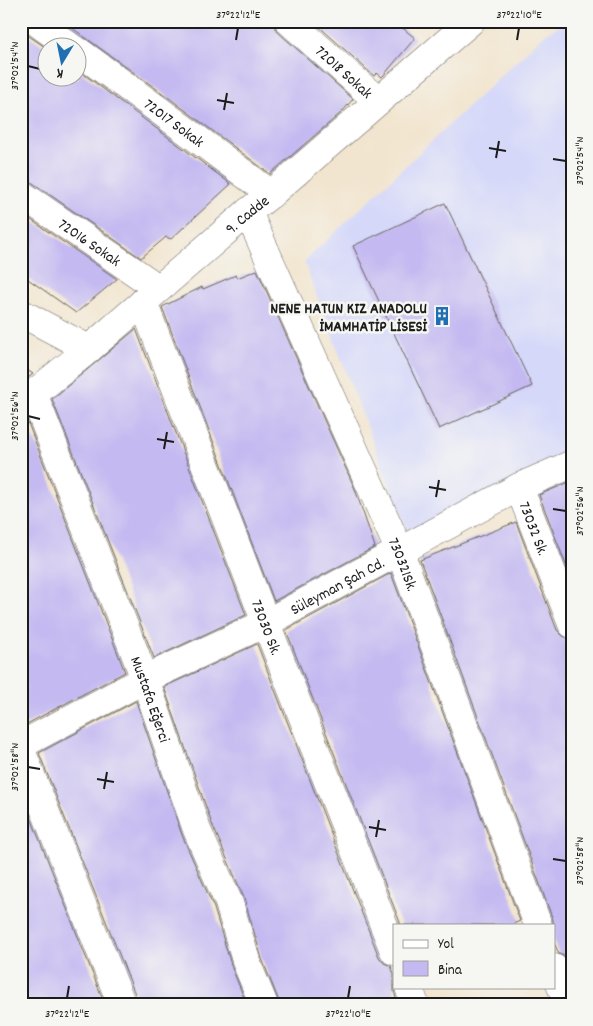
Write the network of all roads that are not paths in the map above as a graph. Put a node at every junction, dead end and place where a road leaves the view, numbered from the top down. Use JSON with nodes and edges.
{"nodes":[{"id":1,"x":36,"y":21,"type":"edge"},
{"id":2,"x":471,"y":21,"type":"edge"},
{"id":3,"x":290,"y":22,"type":"edge"},
{"id":4,"x":59,"y":38,"type":"edge"},
{"id":5,"x":88,"y":58,"type":"edge"},
{"id":6,"x":378,"y":101,"type":"junction"},
{"id":7,"x":21,"y":194,"type":"edge"},
{"id":8,"x":271,"y":194,"type":"junction"},
{"id":9,"x":248,"y":212,"type":"junction"},
{"id":10,"x":151,"y":295,"type":"junction"},
{"id":11,"x":21,"y":313,"type":"edge"},
{"id":12,"x":89,"y":348,"type":"junction"},
{"id":13,"x":27,"y":398,"type":"edge"},
{"id":14,"x":572,"y":464,"type":"edge"},
{"id":15,"x":519,"y":487,"type":"junction"},
{"id":16,"x":400,"y":552,"type":"junction"},
{"id":17,"x":266,"y":623,"type":"junction"},
{"id":18,"x":572,"y":624,"type":"edge"},
{"id":19,"x":145,"y":678,"type":"junction"},
{"id":20,"x":21,"y":745,"type":"edge"},
{"id":21,"x":21,"y":750,"type":"edge"},
{"id":22,"x":538,"y":924,"type":"edge"},
{"id":23,"x":393,"y":948,"type":"edge"},
{"id":24,"x":556,"y":973,"type":"edge"},
{"id":25,"x":408,"y":988,"type":"edge"},
{"id":26,"x":122,"y":1005,"type":"edge"},
{"id":27,"x":264,"y":1005,"type":"edge"},
{"id":28,"x":415,"y":1005,"type":"edge"},
{"id":29,"x":568,"y":1005,"type":"edge"}],
"edges":[{"from":1,"to":4,"type":"street"},
{"from":2,"to":6,"type":"street","name":"9. Cadde"},
{"from":3,"to":6,"type":"street","name":"72018 Sokak"},
{"from":5,"to":8,"type":"street","name":"72017 Sokak"},
{"from":6,"to":8,"type":"street","name":"9. Cadde"},
{"from":7,"to":10,"type":"street","name":"72016 Sokak"},
{"from":8,"to":9,"type":"street","name":"9. Cadde"},
{"from":9,"to":10,"type":"street","name":"9. Cadde"},
{"from":9,"to":16,"type":"street","name":"730321Sk."},
{"from":10,"to":12,"type":"street","name":"9. Cadde"},
{"from":10,"to":17,"type":"street","name":"73030 Sk."},
{"from":11,"to":12,"type":"street"},
{"from":12,"to":13,"type":"street","name":"9. Cadde"},
{"from":13,"to":19,"type":"street","name":"Mustafa Eğerci"},
{"from":14,"to":15,"type":"street","name":"Süleyman Şah Cd."},
{"from":15,"to":16,"type":"street","name":"Süleyman Şah Cd."},
{"from":15,"to":18,"type":"street","name":"73032 Sk."},
{"from":16,"to":17,"type":"street","name":"Süleyman Şah Cd."},
{"from":16,"to":22,"type":"street","name":"730321Sk."},
{"from":17,"to":19,"type":"street","name":"Süleyman Şah Cd."},
{"from":17,"to":23,"type":"street","name":"73030 Sk."},
{"from":19,"to":20,"type":"street","name":"Süleyman Şah Cd."},
{"from":19,"to":27,"type":"street","name":"Mustafa Eğerci"},
{"from":21,"to":26,"type":"street"},
{"from":24,"to":29,"type":"street"},
{"from":25,"to":28,"type":"street"}]}
